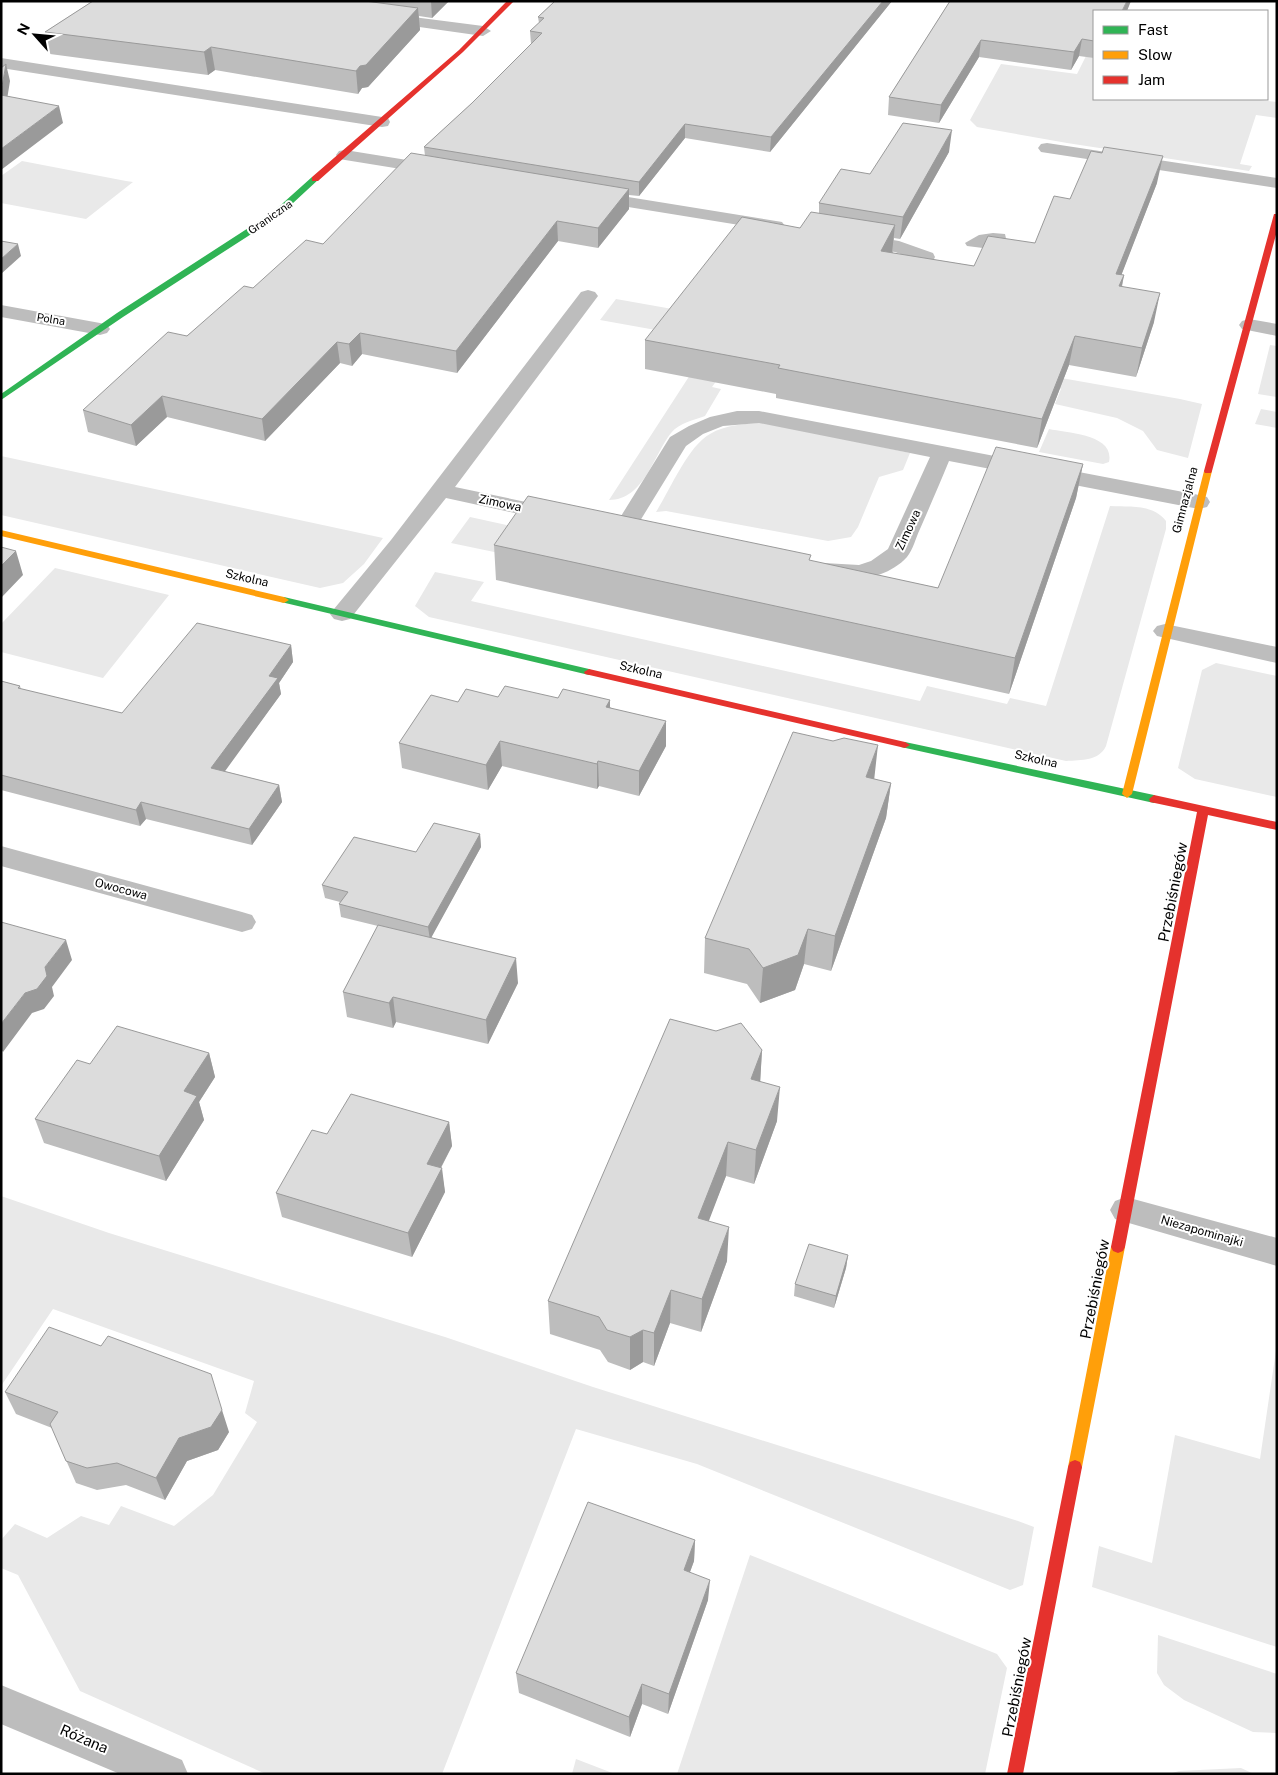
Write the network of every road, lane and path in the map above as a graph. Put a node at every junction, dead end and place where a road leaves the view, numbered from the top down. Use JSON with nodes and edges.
{"nodes":[{"id":1,"x":511,"y":1,"type":"edge"},
{"id":2,"x":369,"y":17,"type":"edge"},
{"id":3,"x":482,"y":31,"type":"junction"},
{"id":4,"x":1,"y":63,"type":"edge"},
{"id":5,"x":382,"y":122,"type":"junction"},
{"id":6,"x":1047,"y":148,"type":"dead end"},
{"id":7,"x":345,"y":155,"type":"junction"},
{"id":8,"x":459,"y":174,"type":"edge"},
{"id":9,"x":1277,"y":183,"type":"edge"},
{"id":10,"x":575,"y":193,"type":"edge"},
{"id":11,"x":1277,"y":216,"type":"edge"},
{"id":12,"x":791,"y":229,"type":"edge"},
{"id":13,"x":844,"y":238,"type":"edge"},
{"id":14,"x":926,"y":257,"type":"edge"},
{"id":15,"x":588,"y":296,"type":"dead end"},
{"id":16,"x":1,"y":311,"type":"edge"},
{"id":17,"x":1249,"y":325,"type":"junction"},
{"id":18,"x":100,"y":329,"type":"junction"},
{"id":19,"x":1277,"y":330,"type":"edge"},
{"id":20,"x":1,"y":398,"type":"edge"},
{"id":21,"x":942,"y":453,"type":"junction"},
{"id":22,"x":440,"y":490,"type":"junction"},
{"id":23,"x":1199,"y":502,"type":"junction"},
{"id":24,"x":577,"y":519,"type":"edge"},
{"id":25,"x":624,"y":529,"type":"edge"},
{"id":26,"x":1,"y":534,"type":"edge"},
{"id":27,"x":807,"y":566,"type":"edge"},
{"id":28,"x":342,"y":614,"type":"junction"},
{"id":29,"x":1165,"y":631,"type":"junction"},
{"id":30,"x":1277,"y":655,"type":"edge"},
{"id":31,"x":1128,"y":794,"type":"junction"},
{"id":32,"x":1203,"y":811,"type":"junction"},
{"id":33,"x":1277,"y":826,"type":"edge"},
{"id":34,"x":1,"y":856,"type":"edge"},
{"id":35,"x":242,"y":922,"type":"dead end"},
{"id":36,"x":1126,"y":1210,"type":"junction"},
{"id":37,"x":1277,"y":1252,"type":"edge"},
{"id":38,"x":1,"y":1704,"type":"edge"},
{"id":39,"x":168,"y":1774,"type":"edge"},
{"id":40,"x":1015,"y":1774,"type":"edge"}],
"edges":[{"from":1,"to":3,"type":"street","name":"Graniczna"},
{"from":2,"to":3,"type":"street"},
{"from":3,"to":5,"type":"street","name":"Graniczna"},
{"from":4,"to":5,"type":"street"},
{"from":5,"to":7,"type":"street","name":"Graniczna"},
{"from":6,"to":9,"type":"street"},
{"from":7,"to":8,"type":"street"},
{"from":7,"to":18,"type":"street","name":"Graniczna"},
{"from":10,"to":12,"type":"street"},
{"from":11,"to":17,"type":"street","name":"Gimnazjalna"},
{"from":13,"to":14,"type":"street"},
{"from":15,"to":22,"type":"street"},
{"from":16,"to":18,"type":"street","name":"Polna"},
{"from":17,"to":19,"type":"street"},
{"from":17,"to":23,"type":"street","name":"Gimnazjalna"},
{"from":18,"to":20,"type":"street","name":"Graniczna"},
{"from":21,"to":23,"type":"street"},
{"from":21,"to":25,"type":"street"},
{"from":21,"to":27,"type":"street","name":"Zimowa"},
{"from":22,"to":24,"type":"street","name":"Zimowa"},
{"from":22,"to":28,"type":"street"},
{"from":23,"to":29,"type":"street","name":"Gimnazjalna"},
{"from":26,"to":28,"type":"street","name":"Szkolna"},
{"from":28,"to":31,"type":"street","name":"Szkolna"},
{"from":29,"to":30,"type":"street"},
{"from":29,"to":31,"type":"street","name":"Gimnazjalna"},
{"from":31,"to":32,"type":"street","name":"Szkolna"},
{"from":32,"to":33,"type":"street","name":"Szkolna"},
{"from":32,"to":36,"type":"street","name":"Przebiśniegów"},
{"from":34,"to":35,"type":"street","name":"Owocowa"},
{"from":36,"to":37,"type":"street","name":"Niezapominajki"},
{"from":36,"to":40,"type":"street","name":"Przebiśniegów"},
{"from":38,"to":39,"type":"street","name":"Różana"}]}
